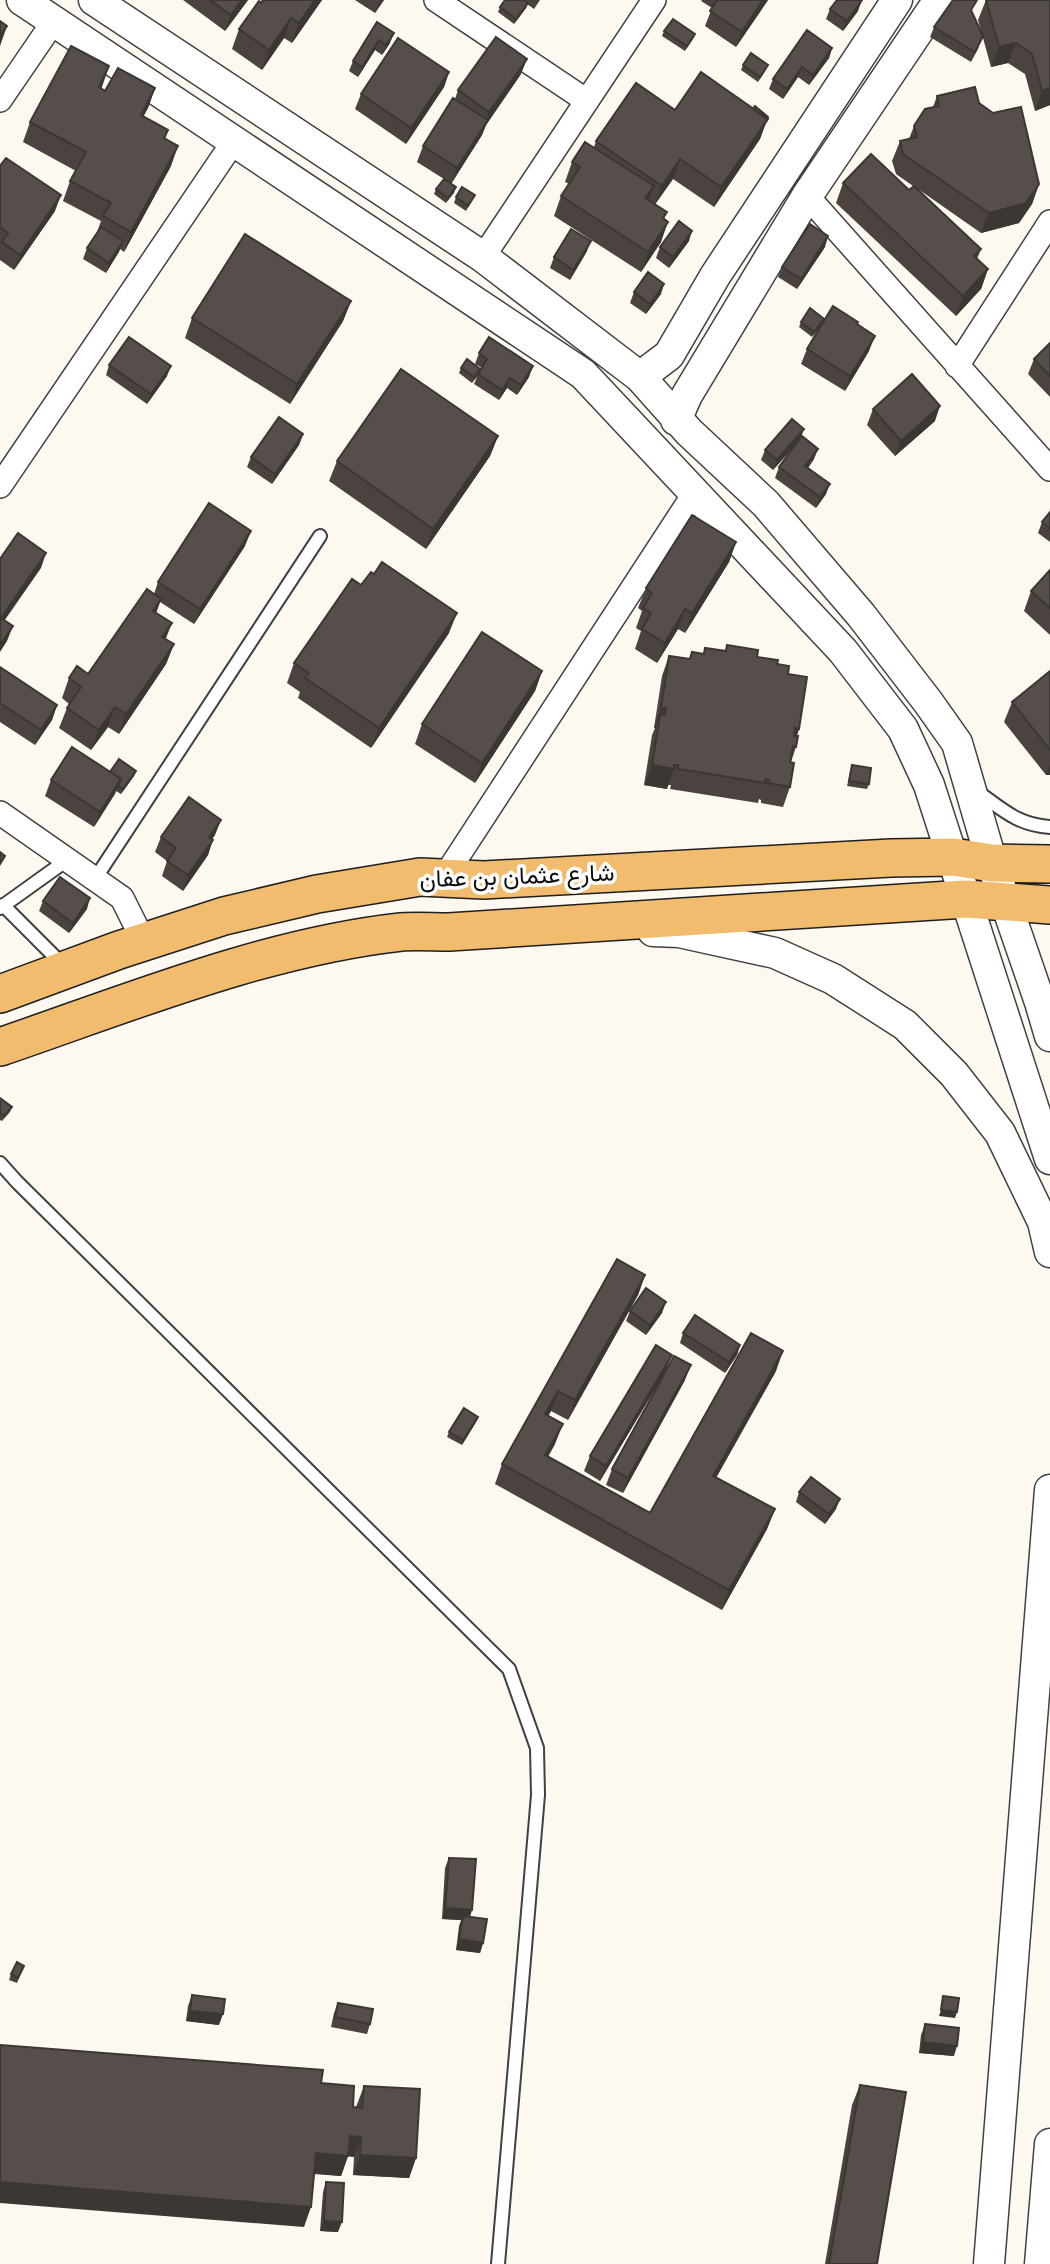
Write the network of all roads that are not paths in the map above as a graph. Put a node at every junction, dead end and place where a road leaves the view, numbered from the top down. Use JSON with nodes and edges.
{"nodes":[{"id":1,"x":22,"y":0,"type":"edge"},
{"id":2,"x":94,"y":0,"type":"edge"},
{"id":3,"x":436,"y":0,"type":"edge"},
{"id":4,"x":654,"y":0,"type":"edge"},
{"id":5,"x":897,"y":0,"type":"edge"},
{"id":6,"x":939,"y":0,"type":"edge"},
{"id":7,"x":54,"y":21,"type":"junction"},
{"id":8,"x":0,"y":100,"type":"edge"},
{"id":9,"x":587,"y":101,"type":"junction"},
{"id":10,"x":234,"y":141,"type":"junction"},
{"id":11,"x":807,"y":196,"type":"junction"},
{"id":12,"x":1050,"y":222,"type":"edge"},
{"id":13,"x":483,"y":257,"type":"junction"},
{"id":14,"x":957,"y":366,"type":"junction"},
{"id":15,"x":640,"y":377,"type":"junction"},
{"id":16,"x":676,"y":420,"type":"junction"},
{"id":17,"x":1050,"y":469,"type":"edge"},
{"id":18,"x":0,"y":486,"type":"edge"},
{"id":19,"x":694,"y":494,"type":"junction"},
{"id":20,"x":320,"y":536,"type":"dead end"},
{"id":21,"x":970,"y":786,"type":"junction"},
{"id":22,"x":0,"y":813,"type":"edge"},
{"id":23,"x":1050,"y":827,"type":"edge"},
{"id":24,"x":953,"y":857,"type":"junction"},
{"id":25,"x":67,"y":860,"type":"junction"},
{"id":26,"x":992,"y":863,"type":"junction"},
{"id":27,"x":1050,"y":864,"type":"edge"},
{"id":28,"x":94,"y":879,"type":"junction"},
{"id":29,"x":452,"y":879,"type":"junction"},
{"id":30,"x":966,"y":899,"type":"junction"},
{"id":31,"x":1007,"y":903,"type":"junction"},
{"id":32,"x":1050,"y":905,"type":"edge"},
{"id":33,"x":2,"y":907,"type":"edge"},
{"id":34,"x":534,"y":926,"type":"junction"},
{"id":35,"x":144,"y":942,"type":"junction"},
{"id":36,"x":236,"y":968,"type":"junction"},
{"id":37,"x":68,"y":969,"type":"junction"},
{"id":38,"x":0,"y":994,"type":"edge"},
{"id":39,"x":1050,"y":1036,"type":"edge"},
{"id":40,"x":0,"y":1047,"type":"edge"},
{"id":41,"x":1050,"y":1158,"type":"edge"},
{"id":42,"x":0,"y":1163,"type":"edge"},
{"id":43,"x":1050,"y":1252,"type":"edge"},
{"id":44,"x":1050,"y":1489,"type":"edge"},
{"id":45,"x":1050,"y":2144,"type":"edge"},
{"id":46,"x":1044,"y":2258,"type":"edge"},
{"id":47,"x":498,"y":2264,"type":"edge"},
{"id":48,"x":989,"y":2264,"type":"edge"}],
"edges":[{"from":1,"to":7,"type":"street"},
{"from":2,"to":13,"type":"street"},
{"from":3,"to":9,"type":"street"},
{"from":4,"to":9,"type":"street"},
{"from":5,"to":15,"type":"street"},
{"from":6,"to":11,"type":"street"},
{"from":7,"to":8,"type":"street"},
{"from":7,"to":10,"type":"street"},
{"from":9,"to":13,"type":"street"},
{"from":10,"to":18,"type":"street"},
{"from":10,"to":19,"type":"street"},
{"from":11,"to":14,"type":"street"},
{"from":11,"to":16,"type":"street"},
{"from":12,"to":14,"type":"street"},
{"from":13,"to":15,"type":"street"},
{"from":14,"to":17,"type":"street"},
{"from":15,"to":16,"type":"street"},
{"from":16,"to":21,"type":"street"},
{"from":19,"to":24,"type":"street"},
{"from":19,"to":29,"type":"street"},
{"from":20,"to":28,"type":"lane"},
{"from":21,"to":23,"type":"lane"},
{"from":21,"to":26,"type":"street"},
{"from":22,"to":25,"type":"street"},
{"from":24,"to":26,"type":"main road","name":"شارع عثمان بن عفان"},
{"from":24,"to":29,"type":"main road","name":"شارع عثمان بن عفان"},
{"from":24,"to":30,"type":"street"},
{"from":25,"to":28,"type":"street"},
{"from":25,"to":33,"type":"lane"},
{"from":26,"to":27,"type":"main road","name":"شارع عثمان بن عفان"},
{"from":26,"to":31,"type":"street"},
{"from":28,"to":35,"type":"street"},
{"from":29,"to":35,"type":"main road","name":"شارع عثمان بن عفان"},
{"from":29,"to":36,"type":"main road"},
{"from":30,"to":31,"type":"main road","name":"شارع عثمان بن عفان"},
{"from":30,"to":34,"type":"main road","name":"شارع عثمان بن عفان"},
{"from":30,"to":41,"type":"street"},
{"from":31,"to":32,"type":"main road","name":"شارع عثمان بن عفان"},
{"from":31,"to":39,"type":"street"},
{"from":33,"to":37,"type":"lane"},
{"from":34,"to":36,"type":"main road","name":"شارع عثمان بن عفان"},
{"from":34,"to":43,"type":"street"},
{"from":35,"to":37,"type":"main road","name":"شارع عثمان بن عفان"},
{"from":36,"to":40,"type":"main road","name":"شارع عثمان بن عفان"},
{"from":37,"to":38,"type":"main road","name":"شارع عثمان بن عفان"},
{"from":42,"to":47,"type":"lane"},
{"from":44,"to":48,"type":"street"},
{"from":45,"to":46,"type":"street"}]}
